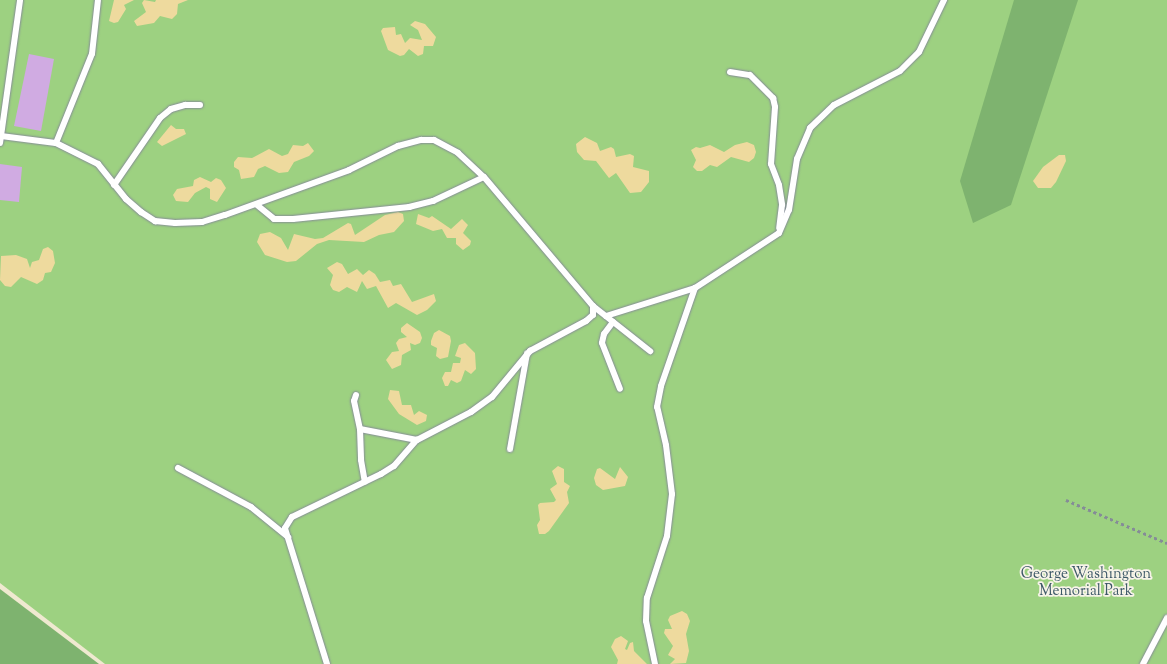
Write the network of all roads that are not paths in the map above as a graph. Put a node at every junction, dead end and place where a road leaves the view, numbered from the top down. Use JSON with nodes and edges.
{"nodes":[{"id":1,"x":20,"y":0,"type":"edge"},
{"id":2,"x":98,"y":0,"type":"edge"},
{"id":3,"x":944,"y":0,"type":"edge"},
{"id":4,"x":730,"y":72,"type":"dead end"},
{"id":5,"x":3,"y":100,"type":"edge"},
{"id":6,"x":200,"y":105,"type":"dead end"},
{"id":7,"x":0,"y":140,"type":"edge"},
{"id":8,"x":56,"y":143,"type":"junction"},
{"id":9,"x":484,"y":177,"type":"junction"},
{"id":10,"x":114,"y":185,"type":"junction"},
{"id":11,"x":257,"y":205,"type":"junction"},
{"id":12,"x":779,"y":233,"type":"junction"},
{"id":13,"x":695,"y":288,"type":"junction"},
{"id":14,"x":593,"y":306,"type":"junction"},
{"id":15,"x":606,"y":316,"type":"junction"},
{"id":16,"x":613,"y":322,"type":"junction"},
{"id":17,"x":650,"y":351,"type":"dead end"},
{"id":18,"x":527,"y":354,"type":"junction"},
{"id":19,"x":620,"y":389,"type":"dead end"},
{"id":20,"x":356,"y":395,"type":"dead end"},
{"id":21,"x":360,"y":429,"type":"junction"},
{"id":22,"x":418,"y":440,"type":"junction"},
{"id":23,"x":510,"y":449,"type":"dead end"},
{"id":24,"x":178,"y":468,"type":"dead end"},
{"id":25,"x":365,"y":482,"type":"junction"},
{"id":26,"x":288,"y":537,"type":"junction"},
{"id":27,"x":1167,"y":618,"type":"edge"},
{"id":28,"x":327,"y":664,"type":"edge"},
{"id":29,"x":655,"y":664,"type":"edge"},
{"id":30,"x":1143,"y":664,"type":"edge"}],
"edges":[{"from":1,"to":5,"type":"lane"},
{"from":2,"to":8,"type":"lane"},
{"from":3,"to":12,"type":"lane"},
{"from":4,"to":12,"type":"lane"},
{"from":5,"to":7,"type":"lane"},
{"from":6,"to":10,"type":"lane"},
{"from":7,"to":8,"type":"lane"},
{"from":8,"to":10,"type":"lane"},
{"from":9,"to":11,"type":"lane"},
{"from":9,"to":11,"type":"lane"},
{"from":9,"to":14,"type":"lane"},
{"from":10,"to":11,"type":"lane"},
{"from":12,"to":13,"type":"lane"},
{"from":13,"to":15,"type":"lane"},
{"from":13,"to":29,"type":"lane"},
{"from":14,"to":15,"type":"lane"},
{"from":14,"to":18,"type":"lane"},
{"from":15,"to":16,"type":"lane"},
{"from":16,"to":17,"type":"lane"},
{"from":16,"to":19,"type":"lane"},
{"from":18,"to":22,"type":"lane"},
{"from":18,"to":23,"type":"lane"},
{"from":20,"to":21,"type":"lane"},
{"from":21,"to":22,"type":"lane"},
{"from":21,"to":25,"type":"lane"},
{"from":22,"to":25,"type":"lane"},
{"from":24,"to":26,"type":"lane"},
{"from":25,"to":26,"type":"lane"},
{"from":26,"to":28,"type":"lane"},
{"from":27,"to":30,"type":"lane"}]}
